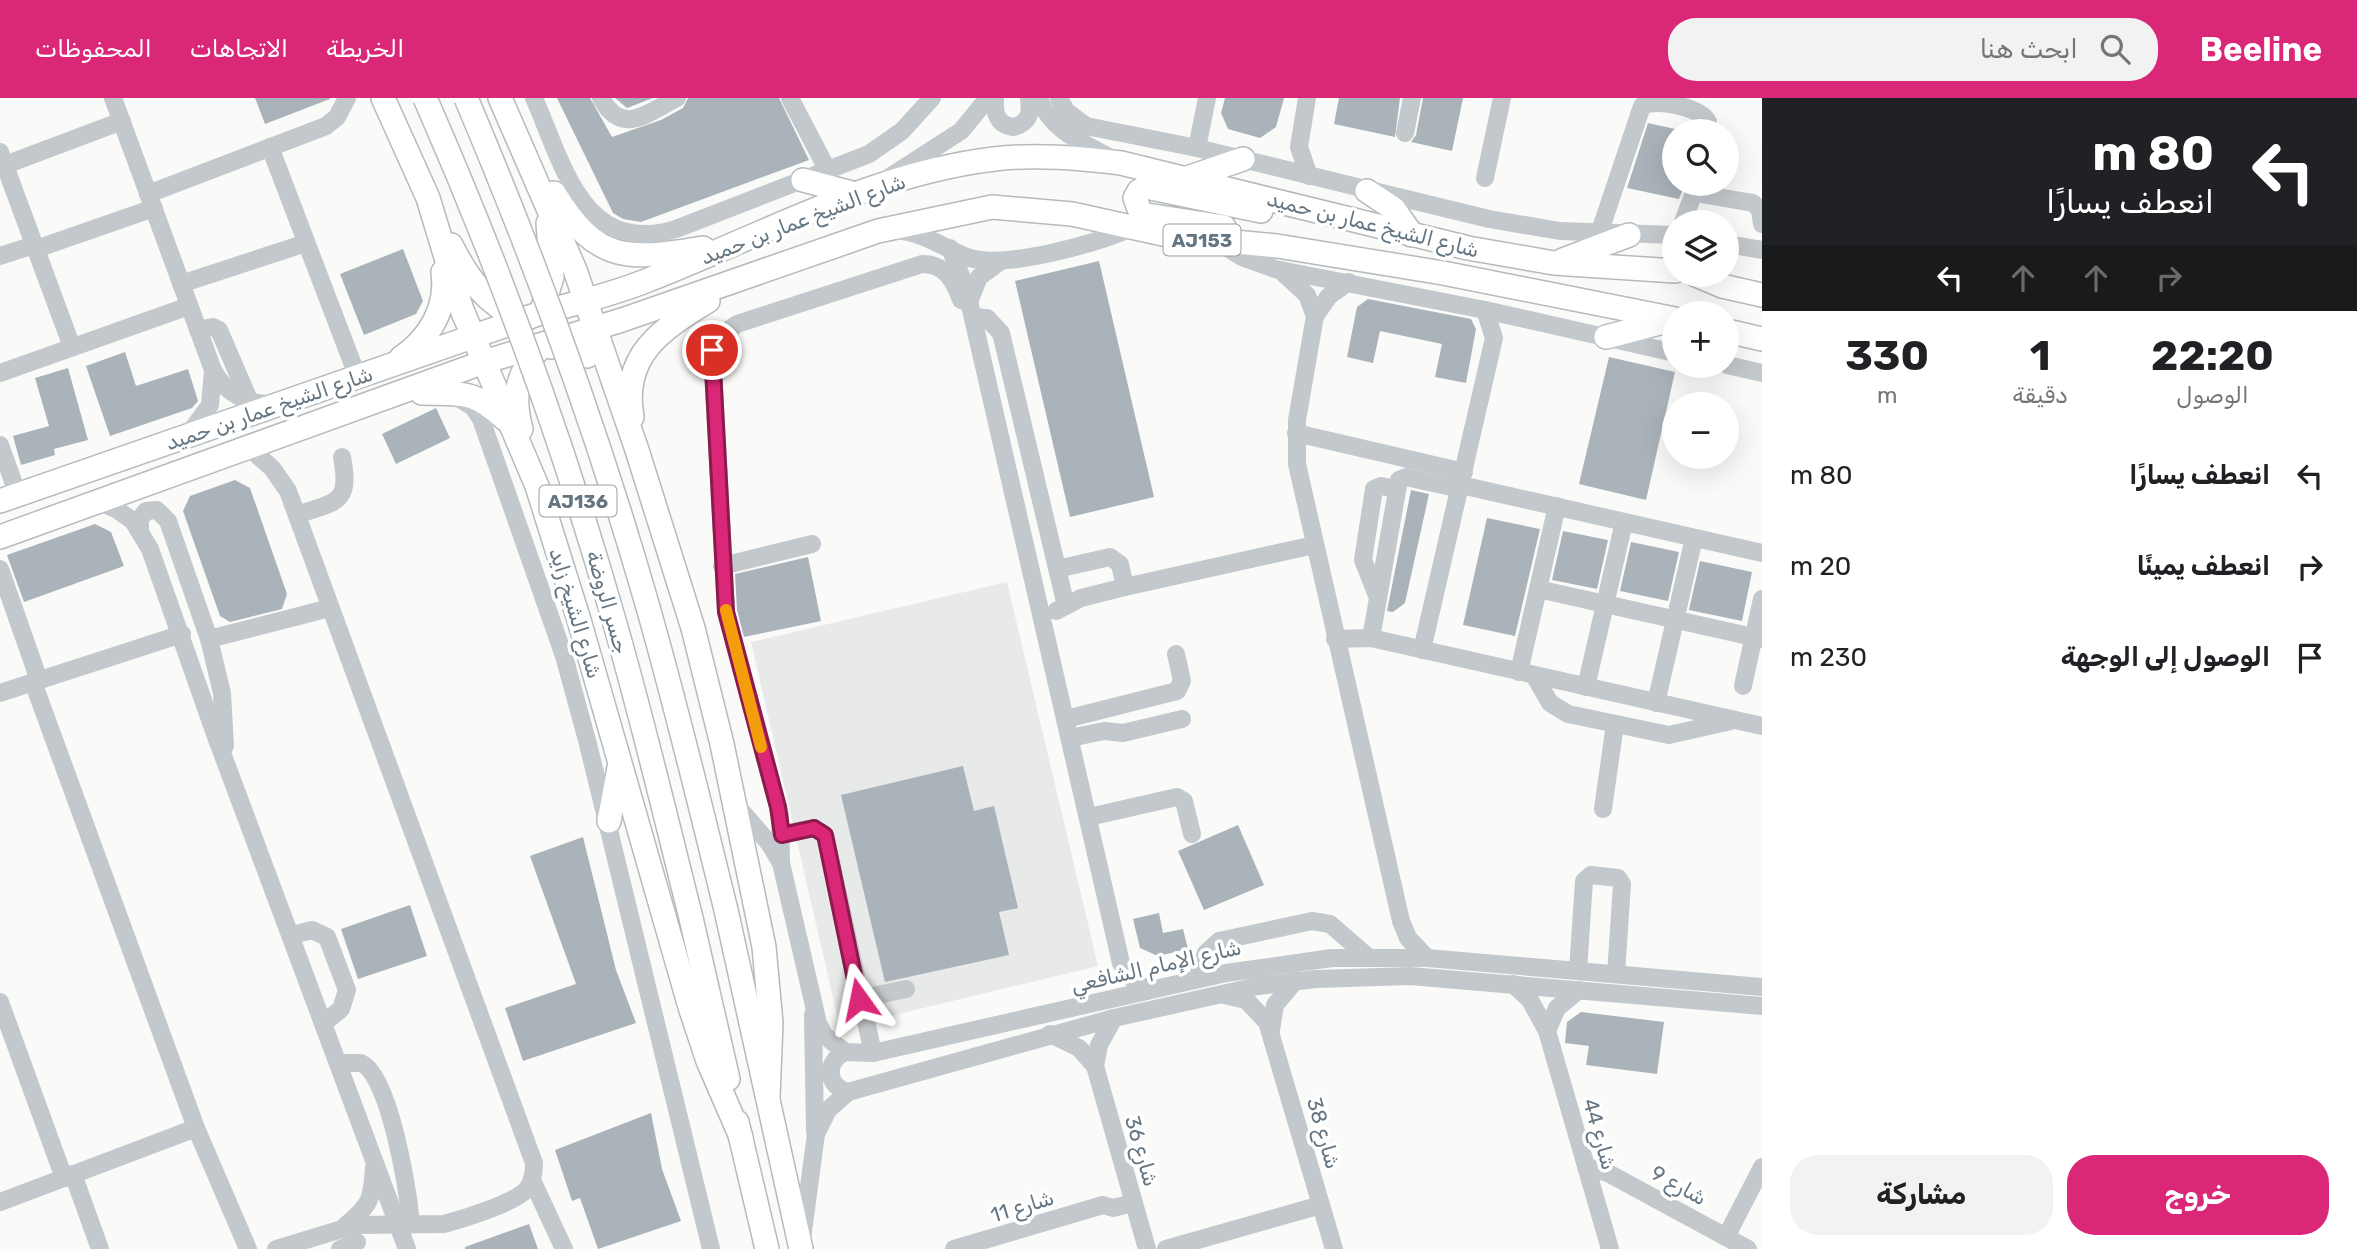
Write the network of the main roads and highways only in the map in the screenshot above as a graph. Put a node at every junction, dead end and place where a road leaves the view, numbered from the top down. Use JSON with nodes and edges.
{"nodes":[{"id":1,"x":383,"y":98,"type":"edge"},
{"id":2,"x":425,"y":98,"type":"edge"},
{"id":3,"x":466,"y":98,"type":"edge"},
{"id":4,"x":500,"y":98,"type":"edge"},
{"id":5,"x":511,"y":123,"type":"junction"},
{"id":6,"x":403,"y":145,"type":"junction"},
{"id":7,"x":1242,"y":159,"type":"road end"},
{"id":8,"x":1187,"y":178,"type":"junction"},
{"id":9,"x":803,"y":180,"type":"road end"},
{"id":10,"x":864,"y":191,"type":"junction"},
{"id":11,"x":1367,"y":191,"type":"road end"},
{"id":12,"x":428,"y":198,"type":"junction"},
{"id":13,"x":543,"y":200,"type":"junction"},
{"id":14,"x":1284,"y":204,"type":"junction"},
{"id":15,"x":1412,"y":235,"type":"junction"},
{"id":16,"x":1629,"y":235,"type":"road end"},
{"id":17,"x":734,"y":243,"type":"junction"},
{"id":18,"x":1277,"y":246,"type":"junction"},
{"id":19,"x":1554,"y":262,"type":"junction"},
{"id":20,"x":1662,"y":270,"type":"edge"},
{"id":21,"x":1739,"y":276,"type":"edge"},
{"id":22,"x":552,"y":277,"type":"junction"},
{"id":23,"x":1762,"y":279,"type":"edge"},
{"id":24,"x":736,"y":280,"type":"junction"},
{"id":25,"x":1726,"y":287,"type":"edge"},
{"id":26,"x":1762,"y":295,"type":"edge"},
{"id":27,"x":489,"y":300,"type":"junction"},
{"id":28,"x":1662,"y":316,"type":"edge"},
{"id":29,"x":534,"y":317,"type":"junction"},
{"id":30,"x":582,"y":319,"type":"junction"},
{"id":31,"x":1739,"y":320,"type":"edge"},
{"id":32,"x":1662,"y":322,"type":"edge"},
{"id":33,"x":1762,"y":325,"type":"edge"},
{"id":34,"x":1739,"y":334,"type":"edge"},
{"id":35,"x":474,"y":336,"type":"junction"},
{"id":36,"x":1606,"y":337,"type":"road end"},
{"id":37,"x":1762,"y":340,"type":"edge"},
{"id":38,"x":542,"y":346,"type":"junction"},
{"id":39,"x":509,"y":354,"type":"junction"},
{"id":40,"x":587,"y":356,"type":"junction"},
{"id":41,"x":484,"y":362,"type":"junction"},
{"id":42,"x":390,"y":366,"type":"junction"},
{"id":43,"x":401,"y":393,"type":"junction"},
{"id":44,"x":618,"y":400,"type":"junction"},
{"id":45,"x":511,"y":425,"type":"junction"},
{"id":46,"x":637,"y":450,"type":"junction"},
{"id":47,"x":537,"y":486,"type":"junction"},
{"id":48,"x":9,"y":498,"type":"edge"},
{"id":49,"x":0,"y":537,"type":"edge"},
{"id":50,"x":620,"y":765,"type":"junction"},
{"id":51,"x":609,"y":821,"type":"road end"},
{"id":52,"x":768,"y":1097,"type":"junction"},
{"id":53,"x":741,"y":1137,"type":"junction"},
{"id":54,"x":801,"y":1247,"type":"edge"},
{"id":55,"x":767,"y":1249,"type":"edge"}],
"edges":[{"from":1,"to":6,"type":"main road","name":"شارع الشيخ زايد"},
{"from":2,"to":53,"type":"main road","name":"جسر الروضة","number":"AJ136","bridge":true},
{"from":3,"to":52,"type":"main road","name":"جسر الروضة","number":"AJ136","bridge":true},
{"from":4,"to":5,"type":"main road"},
{"from":5,"to":13,"type":"main road"},
{"from":5,"to":17,"type":"main road"},
{"from":6,"to":12,"type":"main road","name":"شارع الشيخ زايد"},
{"from":6,"to":42,"type":"main road"},
{"from":7,"to":8,"type":"main road"},
{"from":8,"to":10,"type":"main road","name":"شارع الشيخ عمار بن حميد","number":"AJ153"},
{"from":8,"to":14,"type":"main road","name":"شارع الشيخ عمار بن حميد","number":"AJ153"},
{"from":9,"to":10,"type":"main road"},
{"from":10,"to":17,"type":"main road","name":"شارع الشيخ عمار بن حميد","number":"AJ153"},
{"from":11,"to":15,"type":"main road"},
{"from":12,"to":27,"type":"main road"},
{"from":12,"to":35,"type":"main road","name":"شارع الشيخ زايد"},
{"from":13,"to":22,"type":"main road"},
{"from":13,"to":30,"type":"main road"},
{"from":14,"to":15,"type":"main road","name":"شارع الشيخ عمار بن حميد","number":"AJ153"},
{"from":14,"to":18,"type":"main road"},
{"from":15,"to":19,"type":"main road","name":"شارع الشيخ عمار بن حميد","number":"AJ153"},
{"from":16,"to":19,"type":"main road"},
{"from":17,"to":30,"type":"main road","name":"شارع الشيخ عمار بن حميد","number":"AJ153"},
{"from":18,"to":24,"type":"main road","name":"شارع الشيخ عمار بن حميد","number":"AJ153"},
{"from":18,"to":28,"type":"main road","name":"شارع الشيخ عمار بن حميد","number":"AJ153"},
{"from":19,"to":20,"type":"main road","name":"شارع الشيخ عمار بن حميد","number":"AJ153"},
{"from":21,"to":23,"type":"main road"},
{"from":22,"to":27,"type":"main road"},
{"from":22,"to":29,"type":"main road"},
{"from":24,"to":30,"type":"main road","name":"شارع الشيخ عمار بن حميد","number":"AJ153"},
{"from":24,"to":46,"type":"main road"},
{"from":25,"to":26,"type":"main road"},
{"from":27,"to":29,"type":"main road"},
{"from":29,"to":30,"type":"main road","name":"شارع الشيخ عمار بن حميد"},
{"from":29,"to":30,"type":"main road"},
{"from":29,"to":35,"type":"main road","name":"شارع الشيخ عمار بن حميد"},
{"from":29,"to":39,"type":"main road"},
{"from":30,"to":38,"type":"main road","name":"شارع الشيخ عمار بن حميد"},
{"from":30,"to":40,"type":"main road"},
{"from":30,"to":44,"type":"main road"},
{"from":31,"to":33,"type":"main road"},
{"from":32,"to":36,"type":"main road"},
{"from":34,"to":37,"type":"main road"},
{"from":35,"to":41,"type":"main road","name":"شارع الشيخ زايد"},
{"from":35,"to":42,"type":"main road","name":"شارع الشيخ عمار بن حميد"},
{"from":38,"to":39,"type":"main road","name":"شارع الشيخ عمار بن حميد"},
{"from":38,"to":40,"type":"main road"},
{"from":38,"to":47,"type":"main road"},
{"from":39,"to":41,"type":"main road","name":"شارع الشيخ عمار بن حميد"},
{"from":40,"to":44,"type":"main road"},
{"from":41,"to":43,"type":"main road","name":"شارع الشيخ عمار بن حميد"},
{"from":41,"to":45,"type":"main road","name":"شارع الشيخ زايد"},
{"from":42,"to":48,"type":"main road","name":"شارع الشيخ عمار بن حميد"},
{"from":43,"to":45,"type":"main road"},
{"from":43,"to":49,"type":"main road","name":"شارع الشيخ عمار بن حميد"},
{"from":44,"to":46,"type":"main road"},
{"from":45,"to":47,"type":"main road","name":"شارع الشيخ زايد"},
{"from":46,"to":52,"type":"main road"},
{"from":47,"to":50,"type":"main road","name":"شارع الشيخ زايد"},
{"from":50,"to":51,"type":"main road"},
{"from":50,"to":53,"type":"main road","name":"شارع الشيخ زايد"},
{"from":52,"to":54,"type":"main road"},
{"from":53,"to":55,"type":"main road"}]}
